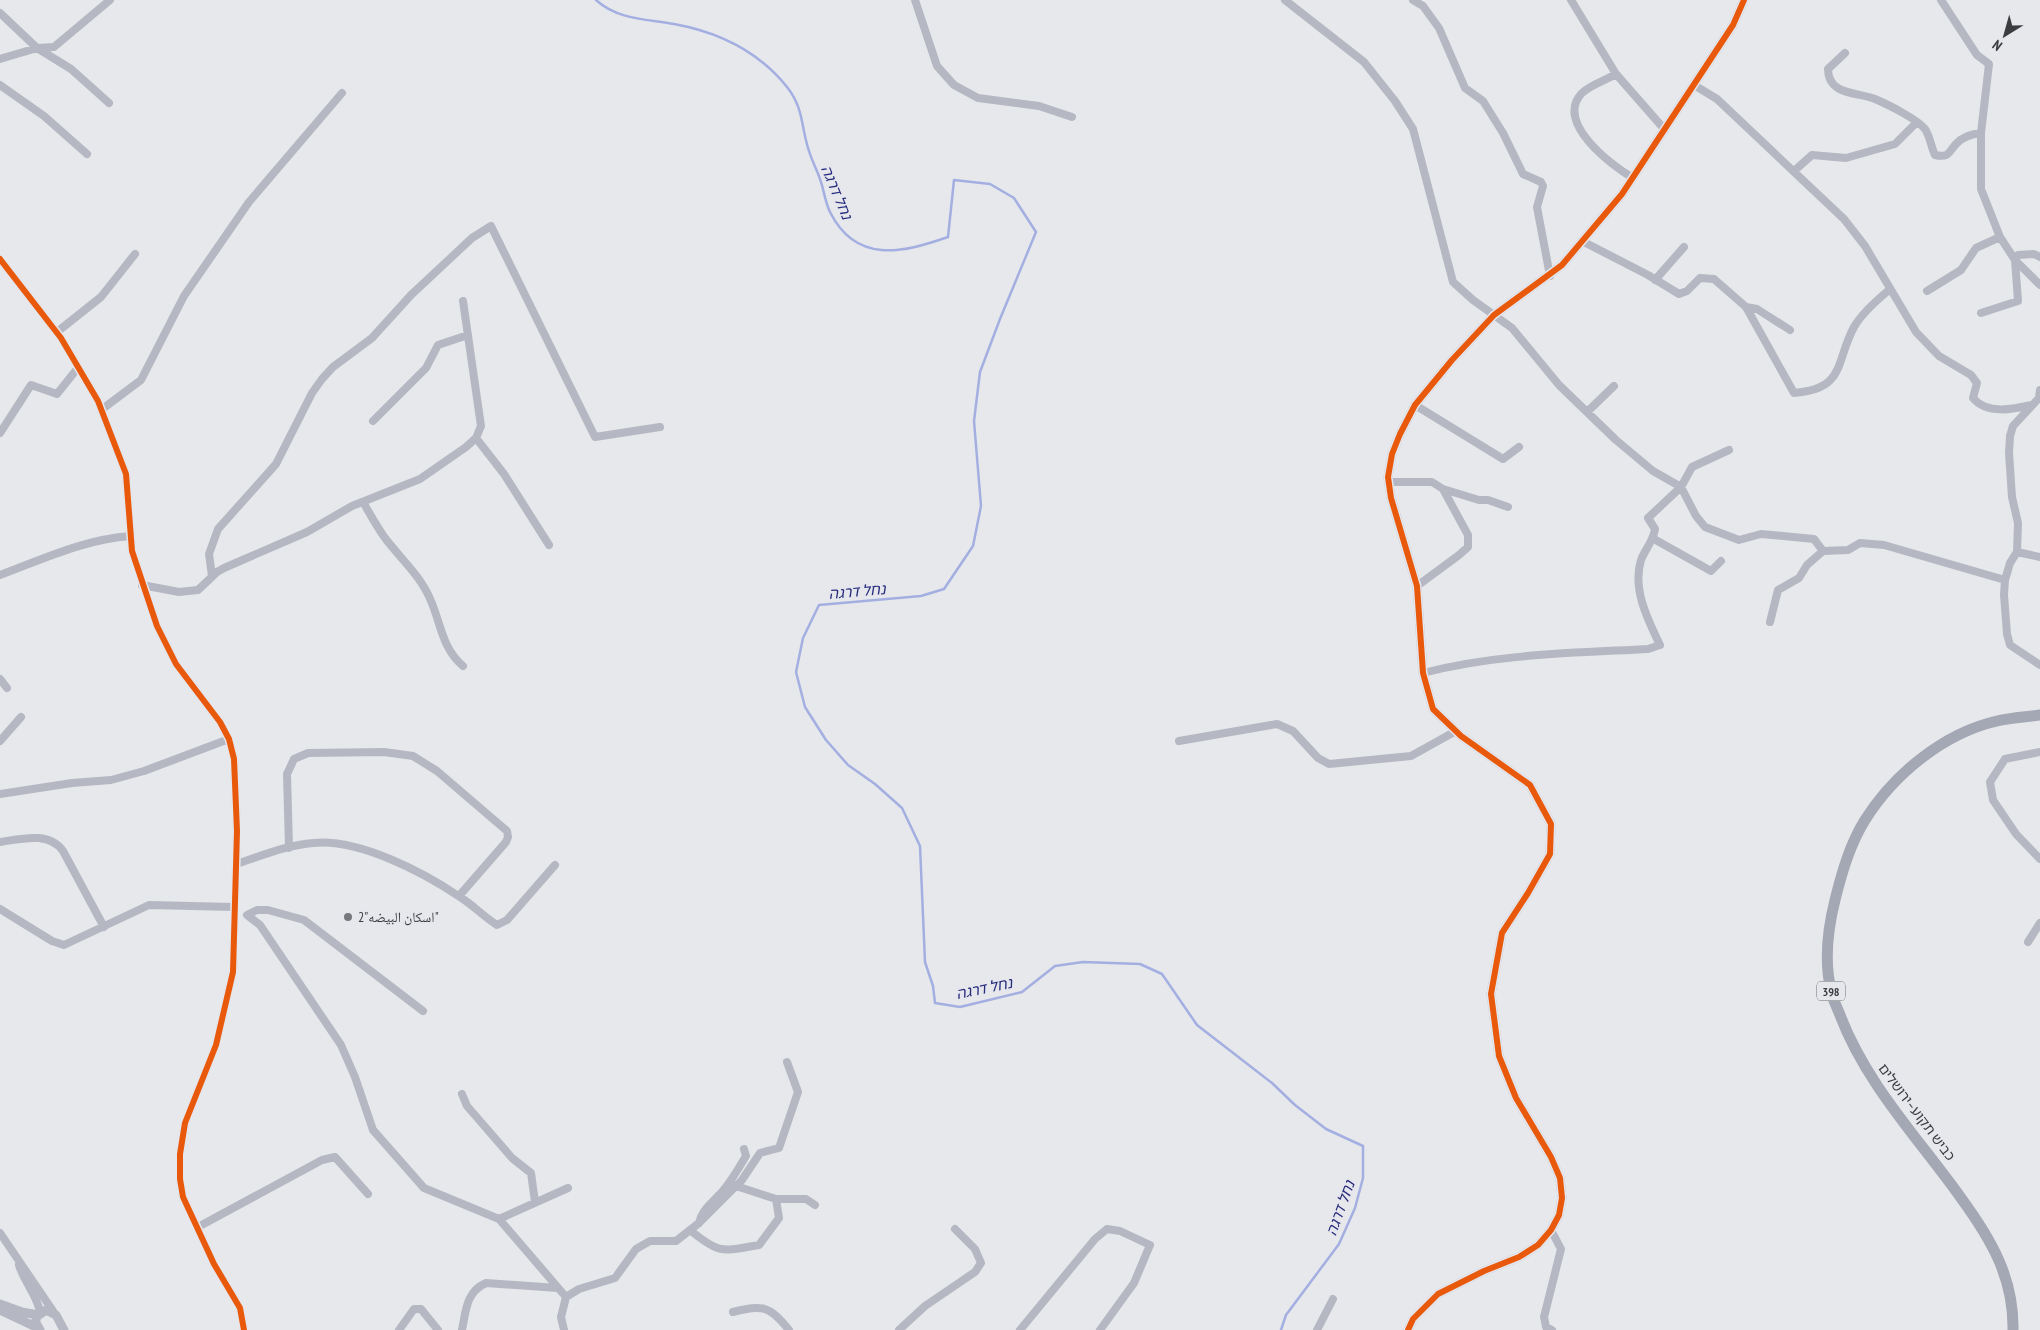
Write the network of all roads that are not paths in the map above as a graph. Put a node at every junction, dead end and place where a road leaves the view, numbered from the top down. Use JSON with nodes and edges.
{"nodes":[{"id":1,"x":110,"y":0,"type":"edge"},
{"id":2,"x":915,"y":0,"type":"edge"},
{"id":3,"x":1285,"y":0,"type":"edge"},
{"id":4,"x":1412,"y":0,"type":"edge"},
{"id":5,"x":1572,"y":0,"type":"edge"},
{"id":6,"x":1744,"y":0,"type":"edge"},
{"id":7,"x":1942,"y":0,"type":"edge"},
{"id":8,"x":100,"y":3,"type":"edge"},
{"id":9,"x":0,"y":12,"type":"edge"},
{"id":10,"x":37,"y":48,"type":"junction"},
{"id":11,"x":1845,"y":53,"type":"dead end"},
{"id":12,"x":0,"y":58,"type":"edge"},
{"id":13,"x":1616,"y":74,"type":"junction"},
{"id":14,"x":0,"y":85,"type":"edge"},
{"id":15,"x":1694,"y":85,"type":"junction"},
{"id":16,"x":342,"y":93,"type":"dead end"},
{"id":17,"x":109,"y":103,"type":"dead end"},
{"id":18,"x":1072,"y":117,"type":"dead end"},
{"id":19,"x":1916,"y":123,"type":"junction"},
{"id":20,"x":1665,"y":130,"type":"junction"},
{"id":21,"x":1981,"y":133,"type":"junction"},
{"id":22,"x":88,"y":154,"type":"dead end"},
{"id":23,"x":1794,"y":171,"type":"junction"},
{"id":24,"x":1633,"y":178,"type":"junction"},
{"id":25,"x":2000,"y":237,"type":"junction"},
{"id":26,"x":1582,"y":242,"type":"junction"},
{"id":27,"x":1684,"y":246,"type":"dead end"},
{"id":28,"x":136,"y":254,"type":"dead end"},
{"id":29,"x":2040,"y":257,"type":"edge"},
{"id":30,"x":0,"y":259,"type":"edge"},
{"id":31,"x":2015,"y":260,"type":"junction"},
{"id":32,"x":1550,"y":276,"type":"junction"},
{"id":33,"x":1655,"y":280,"type":"junction"},
{"id":34,"x":2040,"y":286,"type":"edge"},
{"id":35,"x":1889,"y":290,"type":"junction"},
{"id":36,"x":1927,"y":291,"type":"dead end"},
{"id":37,"x":463,"y":302,"type":"dead end"},
{"id":38,"x":1746,"y":307,"type":"junction"},
{"id":39,"x":1981,"y":313,"type":"dead end"},
{"id":40,"x":1494,"y":315,"type":"junction"},
{"id":41,"x":1790,"y":330,"type":"dead end"},
{"id":42,"x":58,"y":332,"type":"junction"},
{"id":43,"x":468,"y":335,"type":"junction"},
{"id":44,"x":78,"y":369,"type":"junction"},
{"id":45,"x":1614,"y":386,"type":"dead end"},
{"id":46,"x":2040,"y":390,"type":"edge"},
{"id":47,"x":1415,"y":405,"type":"junction"},
{"id":48,"x":2032,"y":405,"type":"junction"},
{"id":49,"x":101,"y":410,"type":"junction"},
{"id":50,"x":1586,"y":412,"type":"junction"},
{"id":51,"x":373,"y":422,"type":"dead end"},
{"id":52,"x":660,"y":427,"type":"dead end"},
{"id":53,"x":0,"y":433,"type":"edge"},
{"id":54,"x":476,"y":438,"type":"junction"},
{"id":55,"x":1519,"y":447,"type":"dead end"},
{"id":56,"x":1729,"y":450,"type":"dead end"},
{"id":57,"x":1389,"y":482,"type":"junction"},
{"id":58,"x":1681,"y":487,"type":"junction"},
{"id":59,"x":1443,"y":490,"type":"junction"},
{"id":60,"x":363,"y":502,"type":"junction"},
{"id":61,"x":1508,"y":507,"type":"dead end"},
{"id":62,"x":131,"y":536,"type":"junction"},
{"id":63,"x":1654,"y":539,"type":"junction"},
{"id":64,"x":549,"y":545,"type":"dead end"},
{"id":65,"x":1824,"y":551,"type":"junction"},
{"id":66,"x":2017,"y":552,"type":"junction"},
{"id":67,"x":2040,"y":557,"type":"edge"},
{"id":68,"x":1721,"y":560,"type":"dead end"},
{"id":69,"x":0,"y":575,"type":"edge"},
{"id":70,"x":212,"y":576,"type":"junction"},
{"id":71,"x":2005,"y":580,"type":"junction"},
{"id":72,"x":142,"y":585,"type":"junction"},
{"id":73,"x":1417,"y":586,"type":"junction"},
{"id":74,"x":1770,"y":622,"type":"dead end"},
{"id":75,"x":2040,"y":665,"type":"edge"},
{"id":76,"x":462,"y":666,"type":"dead end"},
{"id":77,"x":1423,"y":673,"type":"junction"},
{"id":78,"x":0,"y":679,"type":"edge"},
{"id":79,"x":7,"y":688,"type":"dead end"},
{"id":80,"x":2040,"y":715,"type":"edge"},
{"id":81,"x":21,"y":717,"type":"dead end"},
{"id":82,"x":1456,"y":731,"type":"junction"},
{"id":83,"x":229,"y":739,"type":"junction"},
{"id":84,"x":0,"y":740,"type":"edge"},
{"id":85,"x":1179,"y":741,"type":"dead end"},
{"id":86,"x":2040,"y":752,"type":"edge"},
{"id":87,"x":0,"y":794,"type":"edge"},
{"id":88,"x":0,"y":842,"type":"edge"},
{"id":89,"x":289,"y":848,"type":"junction"},
{"id":90,"x":2040,"y":859,"type":"edge"},
{"id":91,"x":236,"y":864,"type":"junction"},
{"id":92,"x":555,"y":865,"type":"dead end"},
{"id":93,"x":459,"y":896,"type":"junction"},
{"id":94,"x":234,"y":907,"type":"junction"},
{"id":95,"x":0,"y":909,"type":"edge"},
{"id":96,"x":2040,"y":923,"type":"edge"},
{"id":97,"x":104,"y":927,"type":"junction"},
{"id":98,"x":2028,"y":942,"type":"dead end"},
{"id":99,"x":423,"y":1011,"type":"dead end"},
{"id":100,"x":787,"y":1062,"type":"dead end"},
{"id":101,"x":462,"y":1094,"type":"dead end"},
{"id":102,"x":744,"y":1149,"type":"dead end"},
{"id":103,"x":736,"y":1186,"type":"junction"},
{"id":104,"x":568,"y":1188,"type":"dead end"},
{"id":105,"x":368,"y":1194,"type":"dead end"},
{"id":106,"x":776,"y":1199,"type":"junction"},
{"id":107,"x":535,"y":1202,"type":"junction"},
{"id":108,"x":815,"y":1205,"type":"dead end"},
{"id":109,"x":499,"y":1220,"type":"junction"},
{"id":110,"x":699,"y":1223,"type":"junction"},
{"id":111,"x":198,"y":1227,"type":"junction"},
{"id":112,"x":955,"y":1228,"type":"dead end"},
{"id":113,"x":690,"y":1230,"type":"junction"},
{"id":114,"x":1551,"y":1230,"type":"junction"},
{"id":115,"x":0,"y":1233,"type":"edge"},
{"id":116,"x":18,"y":1261,"type":"junction"},
{"id":117,"x":558,"y":1288,"type":"junction"},
{"id":118,"x":566,"y":1298,"type":"junction"},
{"id":119,"x":1333,"y":1299,"type":"dead end"},
{"id":120,"x":0,"y":1304,"type":"edge"},
{"id":121,"x":0,"y":1310,"type":"edge"},
{"id":122,"x":53,"y":1311,"type":"junction"},
{"id":123,"x":733,"y":1312,"type":"dead end"},
{"id":124,"x":39,"y":1313,"type":"junction"},
{"id":125,"x":56,"y":1326,"type":"edge"},
{"id":126,"x":40,"y":1330,"type":"edge"},
{"id":127,"x":64,"y":1330,"type":"edge"},
{"id":128,"x":244,"y":1330,"type":"edge"},
{"id":129,"x":399,"y":1330,"type":"edge"},
{"id":130,"x":438,"y":1330,"type":"edge"},
{"id":131,"x":462,"y":1330,"type":"edge"},
{"id":132,"x":564,"y":1330,"type":"edge"},
{"id":133,"x":789,"y":1330,"type":"edge"},
{"id":134,"x":899,"y":1330,"type":"edge"},
{"id":135,"x":1020,"y":1330,"type":"edge"},
{"id":136,"x":1100,"y":1330,"type":"edge"},
{"id":137,"x":1318,"y":1330,"type":"edge"},
{"id":138,"x":1408,"y":1330,"type":"edge"},
{"id":139,"x":1552,"y":1330,"type":"edge"},
{"id":140,"x":2013,"y":1330,"type":"edge"}],
"edges":[{"from":1,"to":8,"type":"street"},
{"from":2,"to":18,"type":"street"},
{"from":3,"to":40,"type":"street"},
{"from":4,"to":32,"type":"street"},
{"from":5,"to":13,"type":"street"},
{"from":6,"to":15,"type":"street"},
{"from":7,"to":21,"type":"street"},
{"from":8,"to":10,"type":"street"},
{"from":9,"to":10,"type":"street"},
{"from":10,"to":12,"type":"street"},
{"from":10,"to":17,"type":"street"},
{"from":11,"to":19,"type":"street"},
{"from":13,"to":20,"type":"street"},
{"from":13,"to":24,"type":"street"},
{"from":14,"to":22,"type":"street"},
{"from":15,"to":20,"type":"street"},
{"from":15,"to":23,"type":"street"},
{"from":16,"to":49,"type":"street"},
{"from":19,"to":21,"type":"street"},
{"from":19,"to":23,"type":"street"},
{"from":20,"to":24,"type":"street"},
{"from":21,"to":25,"type":"street"},
{"from":23,"to":35,"type":"street"},
{"from":24,"to":26,"type":"street"},
{"from":25,"to":31,"type":"street"},
{"from":25,"to":36,"type":"street"},
{"from":26,"to":32,"type":"street"},
{"from":26,"to":33,"type":"street"},
{"from":27,"to":33,"type":"street"},
{"from":28,"to":42,"type":"street"},
{"from":29,"to":31,"type":"street"},
{"from":30,"to":42,"type":"street"},
{"from":31,"to":34,"type":"street"},
{"from":31,"to":39,"type":"street"},
{"from":32,"to":40,"type":"street"},
{"from":33,"to":38,"type":"street"},
{"from":35,"to":38,"type":"street"},
{"from":35,"to":48,"type":"street"},
{"from":37,"to":43,"type":"street"},
{"from":38,"to":41,"type":"street"},
{"from":40,"to":47,"type":"street"},
{"from":40,"to":50,"type":"street"},
{"from":42,"to":44,"type":"street"},
{"from":43,"to":51,"type":"street"},
{"from":43,"to":54,"type":"street"},
{"from":44,"to":49,"type":"street"},
{"from":44,"to":53,"type":"street"},
{"from":45,"to":50,"type":"street"},
{"from":46,"to":48,"type":"street"},
{"from":47,"to":55,"type":"street"},
{"from":47,"to":57,"type":"street"},
{"from":48,"to":66,"type":"street"},
{"from":49,"to":62,"type":"street"},
{"from":50,"to":58,"type":"street"},
{"from":52,"to":70,"type":"street"},
{"from":54,"to":60,"type":"street"},
{"from":54,"to":64,"type":"street"},
{"from":56,"to":58,"type":"street"},
{"from":57,"to":59,"type":"street"},
{"from":57,"to":73,"type":"street"},
{"from":58,"to":63,"type":"street"},
{"from":58,"to":65,"type":"street"},
{"from":59,"to":61,"type":"street"},
{"from":59,"to":73,"type":"street"},
{"from":60,"to":70,"type":"street"},
{"from":60,"to":76,"type":"street"},
{"from":62,"to":69,"type":"street"},
{"from":62,"to":72,"type":"street"},
{"from":63,"to":68,"type":"street"},
{"from":63,"to":77,"type":"street"},
{"from":65,"to":71,"type":"street"},
{"from":65,"to":74,"type":"street"},
{"from":66,"to":67,"type":"street"},
{"from":66,"to":71,"type":"street"},
{"from":70,"to":72,"type":"street"},
{"from":71,"to":75,"type":"street"},
{"from":72,"to":83,"type":"street"},
{"from":73,"to":77,"type":"street"},
{"from":77,"to":82,"type":"street"},
{"from":78,"to":79,"type":"street"},
{"from":80,"to":140,"type":"main road","name":"כביש תקוע–ירושלים","number":"398"},
{"from":81,"to":84,"type":"street"},
{"from":82,"to":85,"type":"street"},
{"from":82,"to":114,"type":"street"},
{"from":83,"to":87,"type":"street"},
{"from":83,"to":91,"type":"street"},
{"from":86,"to":90,"type":"street"},
{"from":88,"to":97,"type":"street"},
{"from":89,"to":91,"type":"street"},
{"from":89,"to":93,"type":"street"},
{"from":89,"to":93,"type":"street"},
{"from":91,"to":94,"type":"street"},
{"from":92,"to":93,"type":"street"},
{"from":94,"to":97,"type":"street"},
{"from":94,"to":111,"type":"street"},
{"from":95,"to":97,"type":"street"},
{"from":96,"to":98,"type":"street"},
{"from":99,"to":109,"type":"street"},
{"from":100,"to":103,"type":"street"},
{"from":101,"to":107,"type":"street"},
{"from":102,"to":110,"type":"street"},
{"from":103,"to":106,"type":"street"},
{"from":103,"to":110,"type":"street"},
{"from":104,"to":107,"type":"street"},
{"from":105,"to":111,"type":"street"},
{"from":106,"to":108,"type":"street"},
{"from":106,"to":113,"type":"street"},
{"from":107,"to":109,"type":"street"},
{"from":109,"to":117,"type":"street"},
{"from":110,"to":113,"type":"street"},
{"from":111,"to":128,"type":"street"},
{"from":112,"to":134,"type":"street"},
{"from":113,"to":118,"type":"street"},
{"from":114,"to":138,"type":"street"},
{"from":114,"to":139,"type":"street"},
{"from":115,"to":116,"type":"street"},
{"from":116,"to":122,"type":"street"},
{"from":116,"to":124,"type":"street"},
{"from":117,"to":118,"type":"street"},
{"from":117,"to":131,"type":"street"},
{"from":118,"to":132,"type":"street"},
{"from":119,"to":137,"type":"street"},
{"from":120,"to":124,"type":"street"},
{"from":121,"to":126,"type":"street"},
{"from":122,"to":124,"type":"street"},
{"from":122,"to":125,"type":"street"},
{"from":123,"to":133,"type":"street"},
{"from":124,"to":126,"type":"street"},
{"from":125,"to":127,"type":"street"},
{"from":129,"to":130,"type":"street"},
{"from":135,"to":136,"type":"street"}]}
